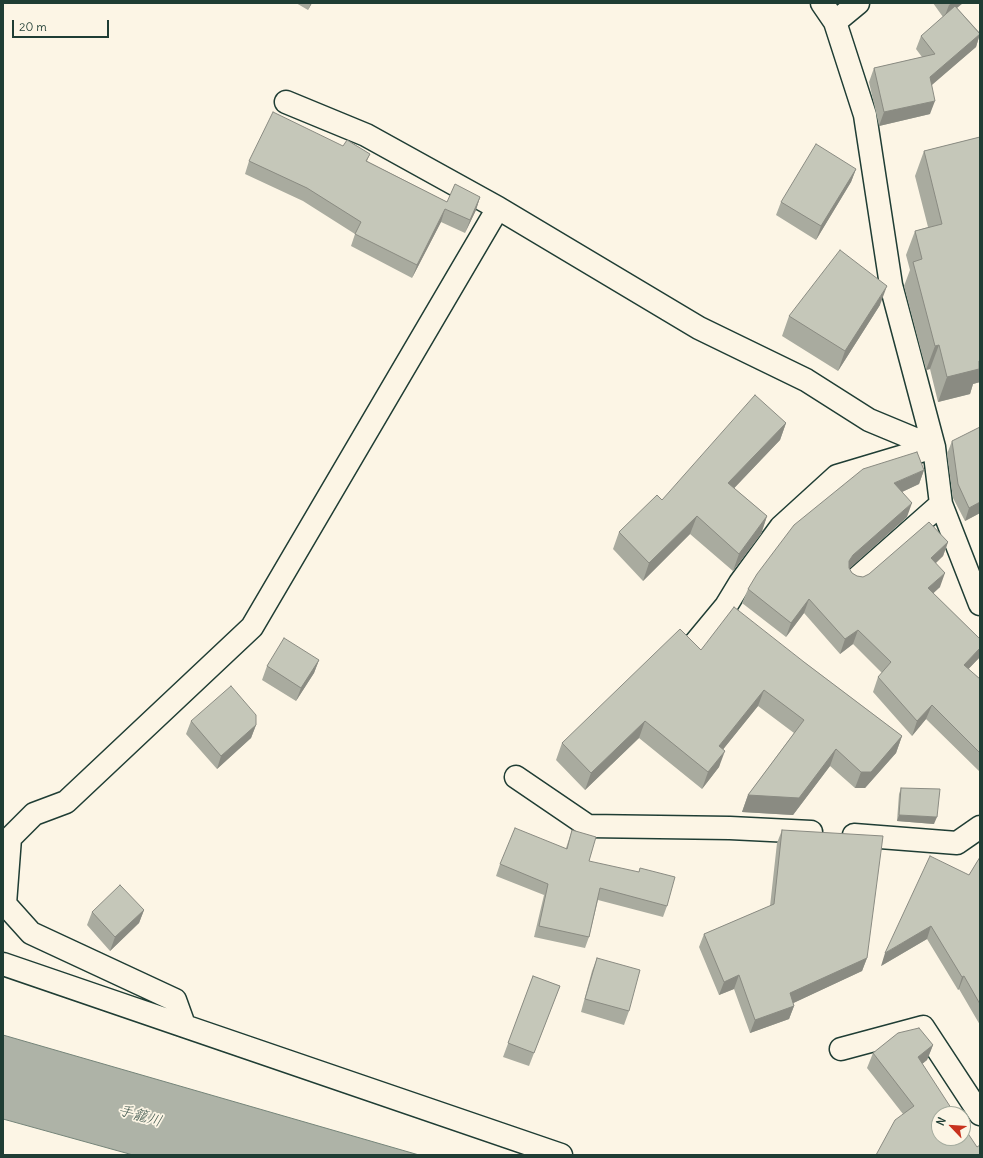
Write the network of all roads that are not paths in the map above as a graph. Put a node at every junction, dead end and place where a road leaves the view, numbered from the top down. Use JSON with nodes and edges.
{"nodes":[{"id":1,"x":822,"y":3,"type":"edge"},
{"id":2,"x":858,"y":3,"type":"edge"},
{"id":3,"x":835,"y":22,"type":"junction"},
{"id":4,"x":286,"y":102,"type":"dead end"},
{"id":5,"x":498,"y":208,"type":"junction"},
{"id":6,"x":934,"y":447,"type":"junction"},
{"id":7,"x":941,"y":504,"type":"junction"},
{"id":8,"x":856,"y":579,"type":"edge"},
{"id":9,"x":980,"y":604,"type":"edge"},
{"id":10,"x":692,"y":647,"type":"edge"},
{"id":11,"x":516,"y":777,"type":"dead end"},
{"id":12,"x":980,"y":827,"type":"edge"},
{"id":13,"x":3,"y":964,"type":"edge"},
{"id":14,"x":184,"y":1025,"type":"junction"},
{"id":15,"x":841,"y":1049,"type":"dead end"},
{"id":16,"x":980,"y":1114,"type":"edge"},
{"id":17,"x":561,"y":1155,"type":"edge"}],
"edges":[{"from":1,"to":3,"type":"street"},
{"from":2,"to":3,"type":"street"},
{"from":3,"to":6,"type":"street"},
{"from":4,"to":5,"type":"street"},
{"from":5,"to":6,"type":"street"},
{"from":5,"to":14,"type":"street"},
{"from":6,"to":7,"type":"street"},
{"from":6,"to":10,"type":"street"},
{"from":7,"to":8,"type":"street"},
{"from":7,"to":9,"type":"street"},
{"from":11,"to":12,"type":"street"},
{"from":13,"to":14,"type":"street"},
{"from":14,"to":17,"type":"street"},
{"from":15,"to":16,"type":"street"}]}
